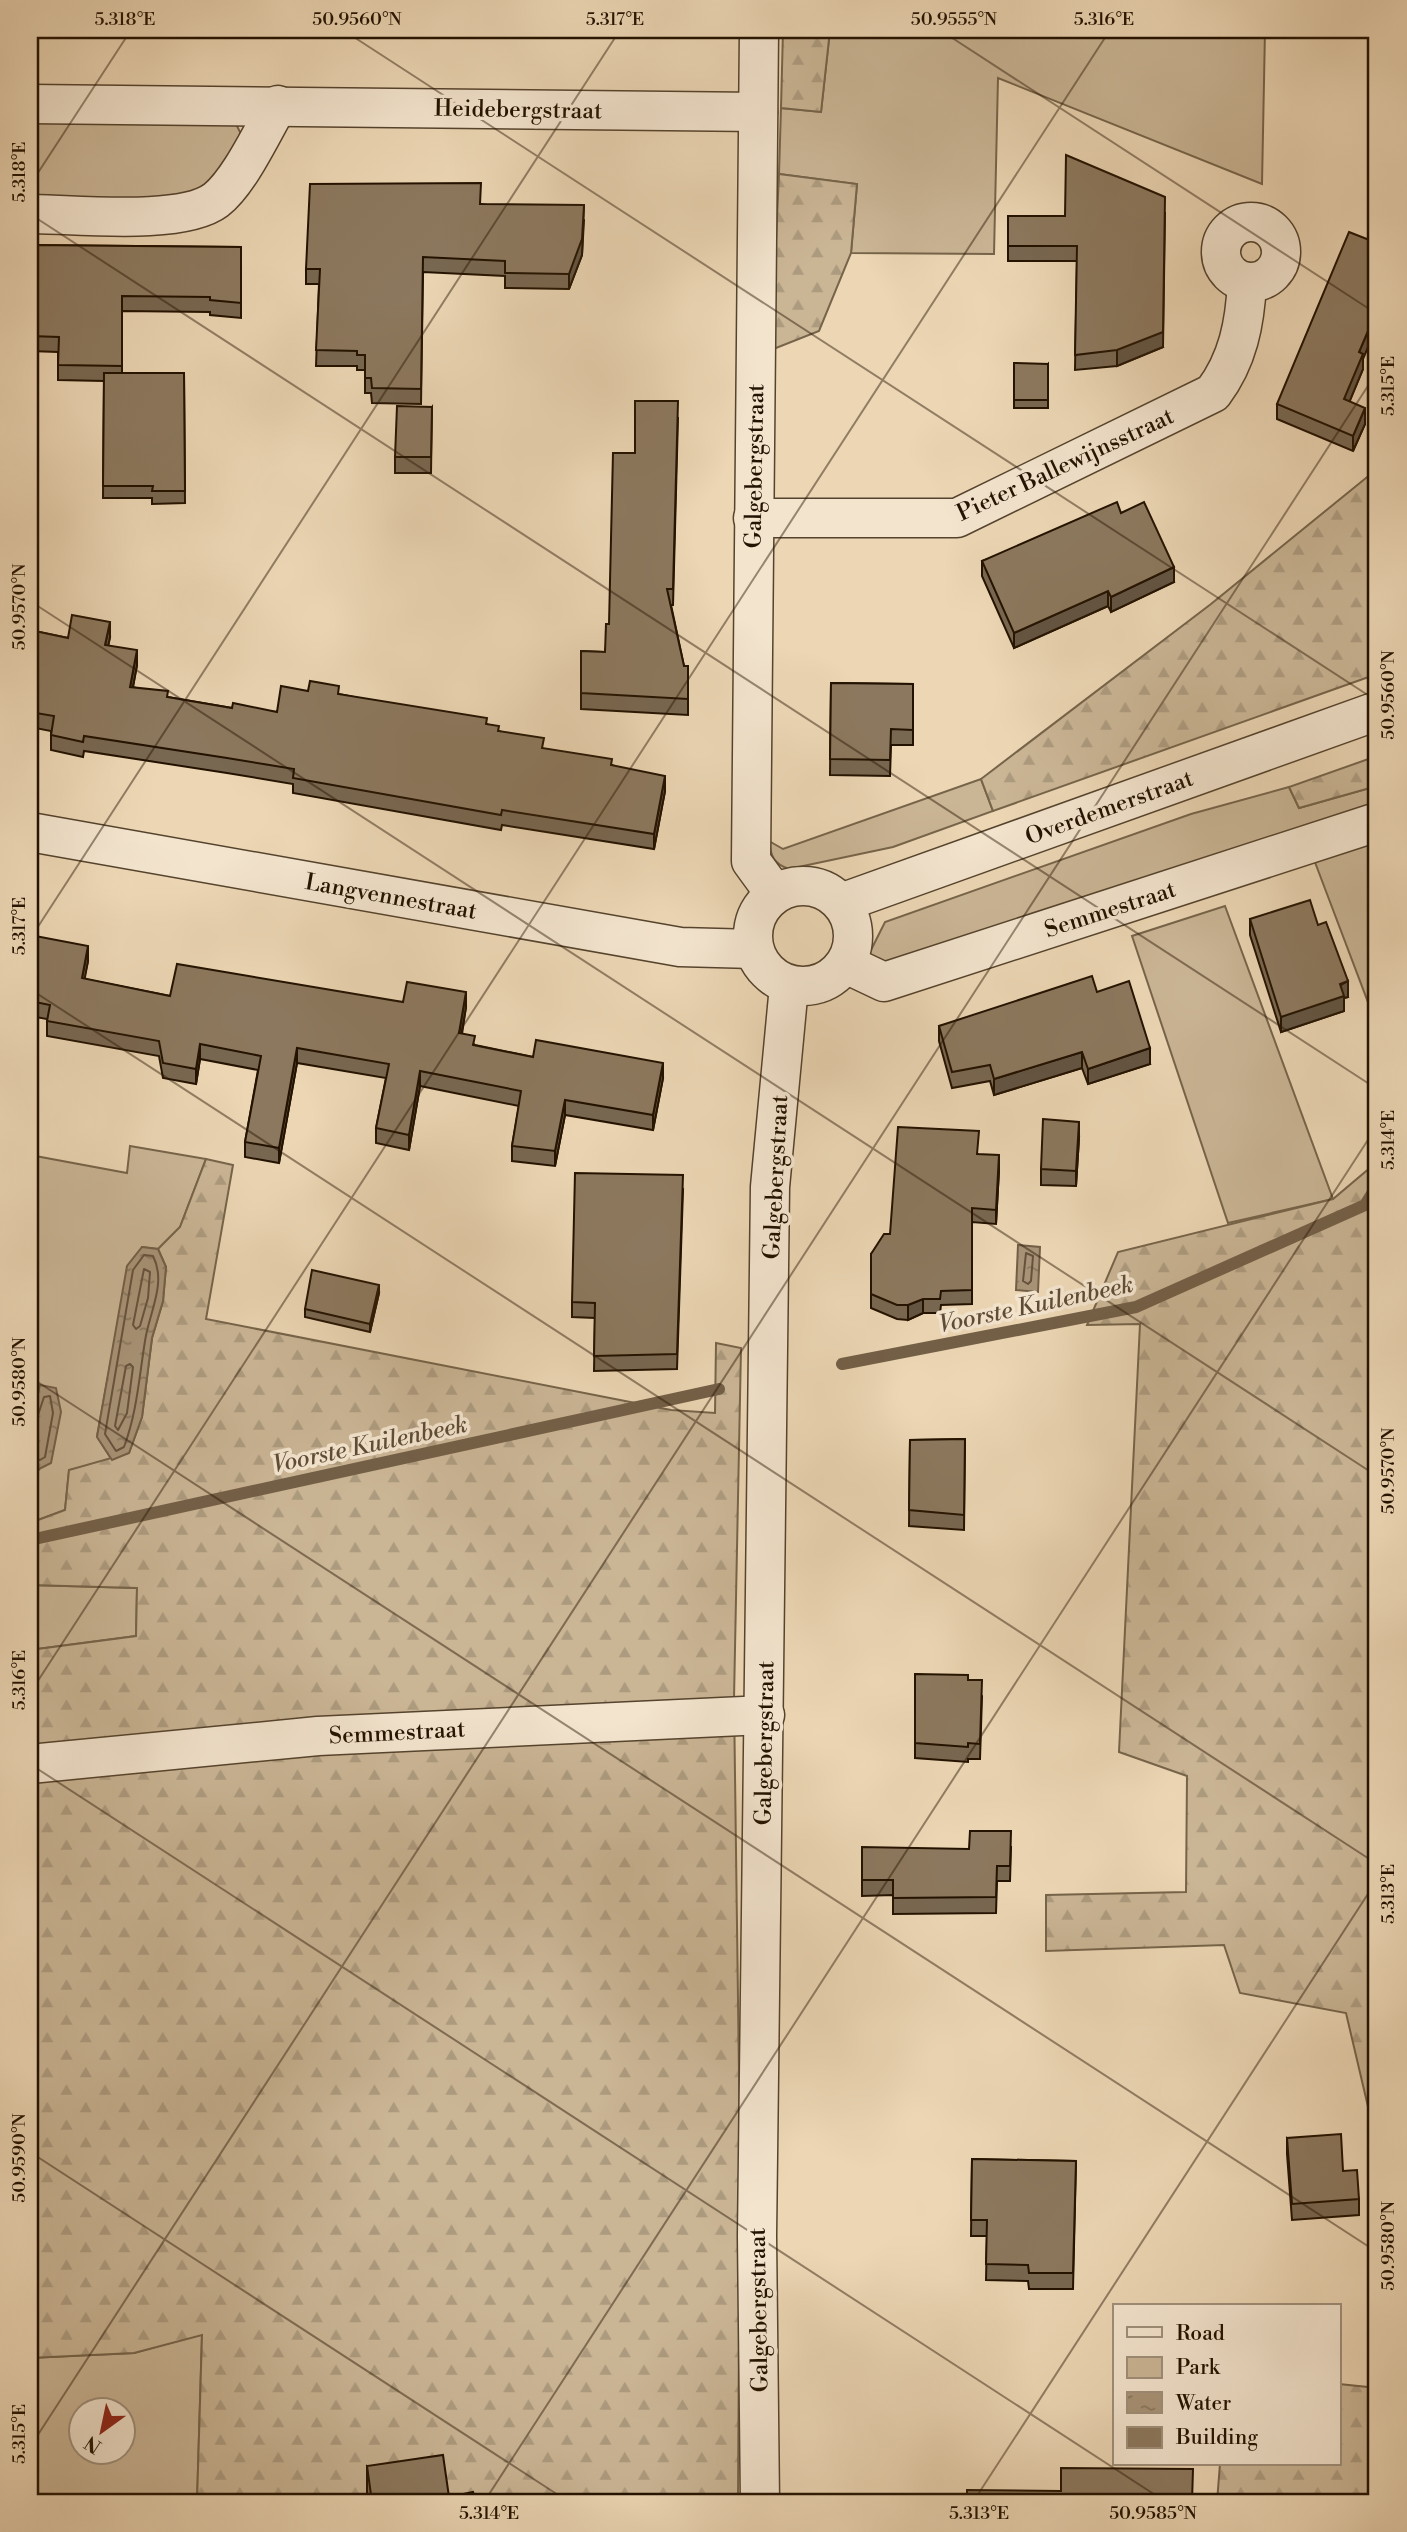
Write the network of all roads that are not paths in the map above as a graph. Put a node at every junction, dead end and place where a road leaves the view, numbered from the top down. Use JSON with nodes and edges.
{"nodes":[{"id":1,"x":759,"y":30,"type":"edge"},
{"id":2,"x":30,"y":104,"type":"edge"},
{"id":3,"x":278,"y":105,"type":"junction"},
{"id":4,"x":758,"y":112,"type":"junction"},
{"id":5,"x":30,"y":214,"type":"edge"},
{"id":6,"x":1247,"y":282,"type":"dead end"},
{"id":7,"x":753,"y":518,"type":"junction"},
{"id":8,"x":1377,"y":711,"type":"edge"},
{"id":9,"x":1377,"y":822,"type":"edge"},
{"id":10,"x":30,"y":832,"type":"edge"},
{"id":11,"x":775,"y":894,"type":"junction"},
{"id":12,"x":841,"y":903,"type":"junction"},
{"id":13,"x":754,"y":949,"type":"junction"},
{"id":14,"x":846,"y":964,"type":"junction"},
{"id":15,"x":789,"y":986,"type":"junction"},
{"id":16,"x":765,"y":1714,"type":"junction"},
{"id":17,"x":30,"y":1764,"type":"edge"},
{"id":18,"x":760,"y":2502,"type":"edge"}],
"edges":[{"from":1,"to":4,"type":"street","name":"Galgebergstraat"},
{"from":2,"to":3,"type":"street","name":"Heidebergstraat"},
{"from":3,"to":4,"type":"street","name":"Heidebergstraat"},
{"from":3,"to":5,"type":"street"},
{"from":4,"to":7,"type":"street","name":"Galgebergstraat"},
{"from":6,"to":7,"type":"street","name":"Pieter Ballewijnsstraat"},
{"from":7,"to":11,"type":"street","name":"Galgebergstraat"},
{"from":8,"to":12,"type":"street","name":"Overdemerstraat"},
{"from":9,"to":14,"type":"street","name":"Semmestraat"},
{"from":10,"to":13,"type":"street","name":"Langvennestraat"},
{"from":11,"to":12,"type":"street"},
{"from":11,"to":13,"type":"street"},
{"from":12,"to":14,"type":"street"},
{"from":13,"to":15,"type":"street"},
{"from":14,"to":15,"type":"street"},
{"from":15,"to":16,"type":"street","name":"Galgebergstraat"},
{"from":16,"to":17,"type":"street","name":"Semmestraat"},
{"from":16,"to":18,"type":"street","name":"Galgebergstraat"}]}
